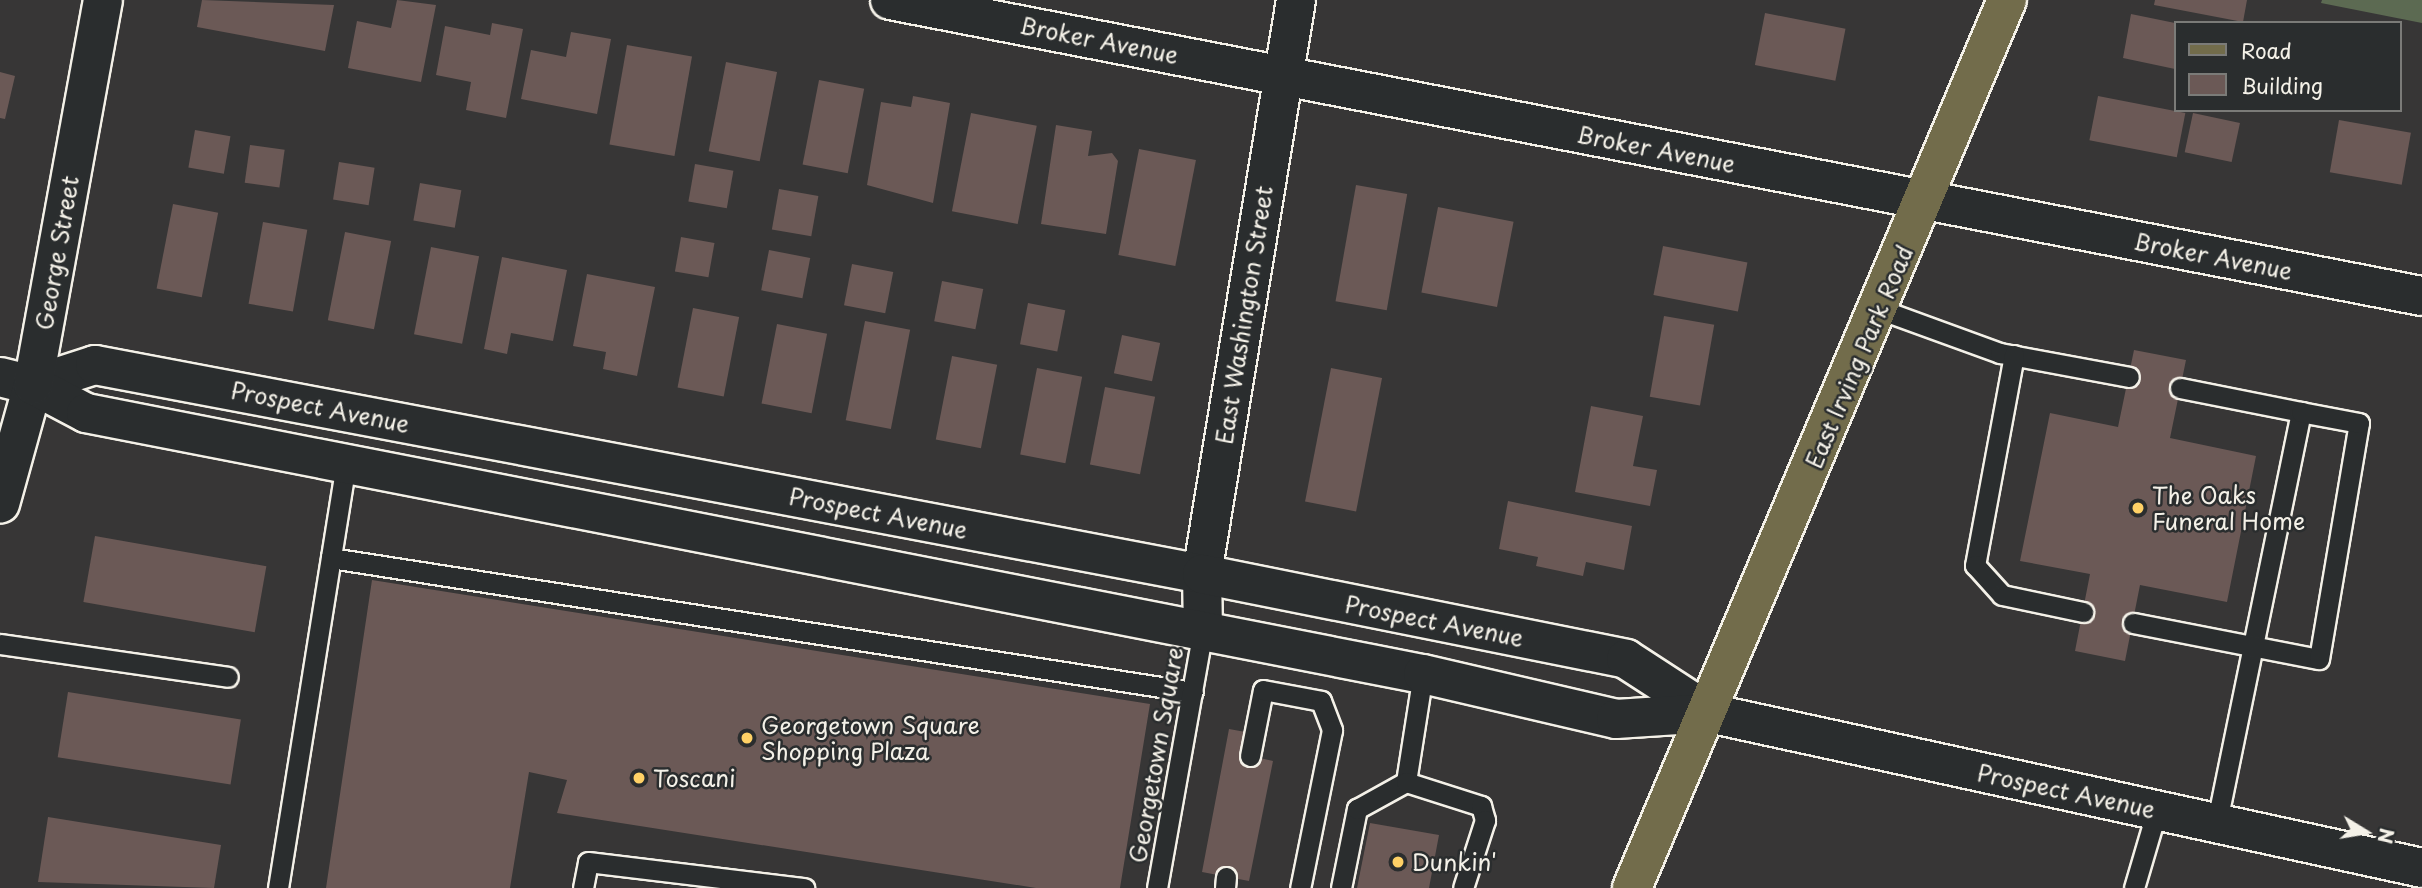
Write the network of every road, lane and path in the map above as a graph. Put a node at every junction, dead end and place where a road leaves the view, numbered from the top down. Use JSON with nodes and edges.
{"nodes":[{"id":1,"x":103,"y":0,"type":"edge"},
{"id":2,"x":890,"y":0,"type":"edge"},
{"id":3,"x":1296,"y":0,"type":"edge"},
{"id":4,"x":2007,"y":0,"type":"edge"},
{"id":5,"x":1283,"y":76,"type":"junction"},
{"id":6,"x":1924,"y":201,"type":"junction"},
{"id":7,"x":2422,"y":296,"type":"edge"},
{"id":8,"x":1879,"y":309,"type":"junction"},
{"id":9,"x":2014,"y":355,"type":"junction"},
{"id":10,"x":2129,"y":377,"type":"dead end"},
{"id":11,"x":16,"y":381,"type":"edge"},
{"id":12,"x":2180,"y":388,"type":"dead end"},
{"id":13,"x":2301,"y":411,"type":"junction"},
{"id":14,"x":346,"y":464,"type":"junction"},
{"id":15,"x":0,"y":504,"type":"edge"},
{"id":16,"x":331,"y":558,"type":"junction"},
{"id":17,"x":1202,"y":574,"type":"junction"},
{"id":18,"x":2082,"y":612,"type":"dead end"},
{"id":19,"x":2133,"y":623,"type":"dead end"},
{"id":20,"x":1202,"y":631,"type":"junction"},
{"id":21,"x":0,"y":645,"type":"edge"},
{"id":22,"x":2252,"y":648,"type":"junction"},
{"id":23,"x":1423,"y":674,"type":"junction"},
{"id":24,"x":228,"y":677,"type":"dead end"},
{"id":25,"x":1193,"y":692,"type":"junction"},
{"id":26,"x":1709,"y":713,"type":"junction"},
{"id":27,"x":1250,"y":756,"type":"dead end"},
{"id":28,"x":1406,"y":782,"type":"junction"},
{"id":29,"x":2157,"y":810,"type":"junction"},
{"id":30,"x":2217,"y":823,"type":"junction"},
{"id":31,"x":2422,"y":868,"type":"edge"},
{"id":32,"x":278,"y":888,"type":"edge"},
{"id":33,"x":583,"y":888,"type":"edge"},
{"id":34,"x":804,"y":888,"type":"edge"},
{"id":35,"x":1157,"y":888,"type":"edge"},
{"id":36,"x":1300,"y":888,"type":"edge"},
{"id":37,"x":1341,"y":888,"type":"edge"},
{"id":38,"x":1463,"y":888,"type":"edge"},
{"id":39,"x":1632,"y":888,"type":"edge"},
{"id":40,"x":2134,"y":888,"type":"edge"}],
"edges":[{"from":1,"to":11,"type":"street","name":"George Street"},
{"from":2,"to":5,"type":"street","name":"Broker Avenue"},
{"from":3,"to":5,"type":"street","name":"East Washington Street"},
{"from":4,"to":6,"type":"main road","name":"East Irving Park Road"},
{"from":5,"to":6,"type":"street","name":"Broker Avenue"},
{"from":5,"to":17,"type":"street","name":"East Washington Street"},
{"from":6,"to":7,"type":"street","name":"Broker Avenue"},
{"from":6,"to":8,"type":"main road","name":"East Irving Park Road"},
{"from":8,"to":9,"type":"lane"},
{"from":8,"to":26,"type":"main road","name":"East Irving Park Road"},
{"from":9,"to":10,"type":"lane"},
{"from":9,"to":18,"type":"lane"},
{"from":11,"to":14,"type":"street","name":"Prospect Avenue"},
{"from":11,"to":15,"type":"street","name":"George Street"},
{"from":11,"to":17,"type":"street","name":"Prospect Avenue"},
{"from":12,"to":13,"type":"lane"},
{"from":13,"to":22,"type":"lane"},
{"from":13,"to":22,"type":"lane"},
{"from":14,"to":16,"type":"lane"},
{"from":14,"to":20,"type":"street","name":"Prospect Avenue"},
{"from":16,"to":25,"type":"lane"},
{"from":16,"to":32,"type":"lane"},
{"from":17,"to":20,"type":"street","name":"East Washington Street"},
{"from":17,"to":26,"type":"street","name":"Prospect Avenue"},
{"from":19,"to":22,"type":"lane"},
{"from":20,"to":23,"type":"street","name":"Prospect Avenue"},
{"from":20,"to":25,"type":"lane","name":"Georgetown Square"},
{"from":21,"to":24,"type":"lane"},
{"from":22,"to":30,"type":"lane"},
{"from":23,"to":26,"type":"street","name":"Prospect Avenue"},
{"from":23,"to":28,"type":"lane"},
{"from":25,"to":35,"type":"lane","name":"Georgetown Square"},
{"from":26,"to":29,"type":"street","name":"Prospect Avenue"},
{"from":26,"to":39,"type":"main road","name":"East Irving Park Road"},
{"from":27,"to":36,"type":"lane"},
{"from":28,"to":37,"type":"lane"},
{"from":28,"to":38,"type":"lane"},
{"from":29,"to":30,"type":"street","name":"Prospect Avenue"},
{"from":29,"to":40,"type":"lane"},
{"from":30,"to":31,"type":"street","name":"Prospect Avenue"},
{"from":33,"to":34,"type":"lane"}]}
